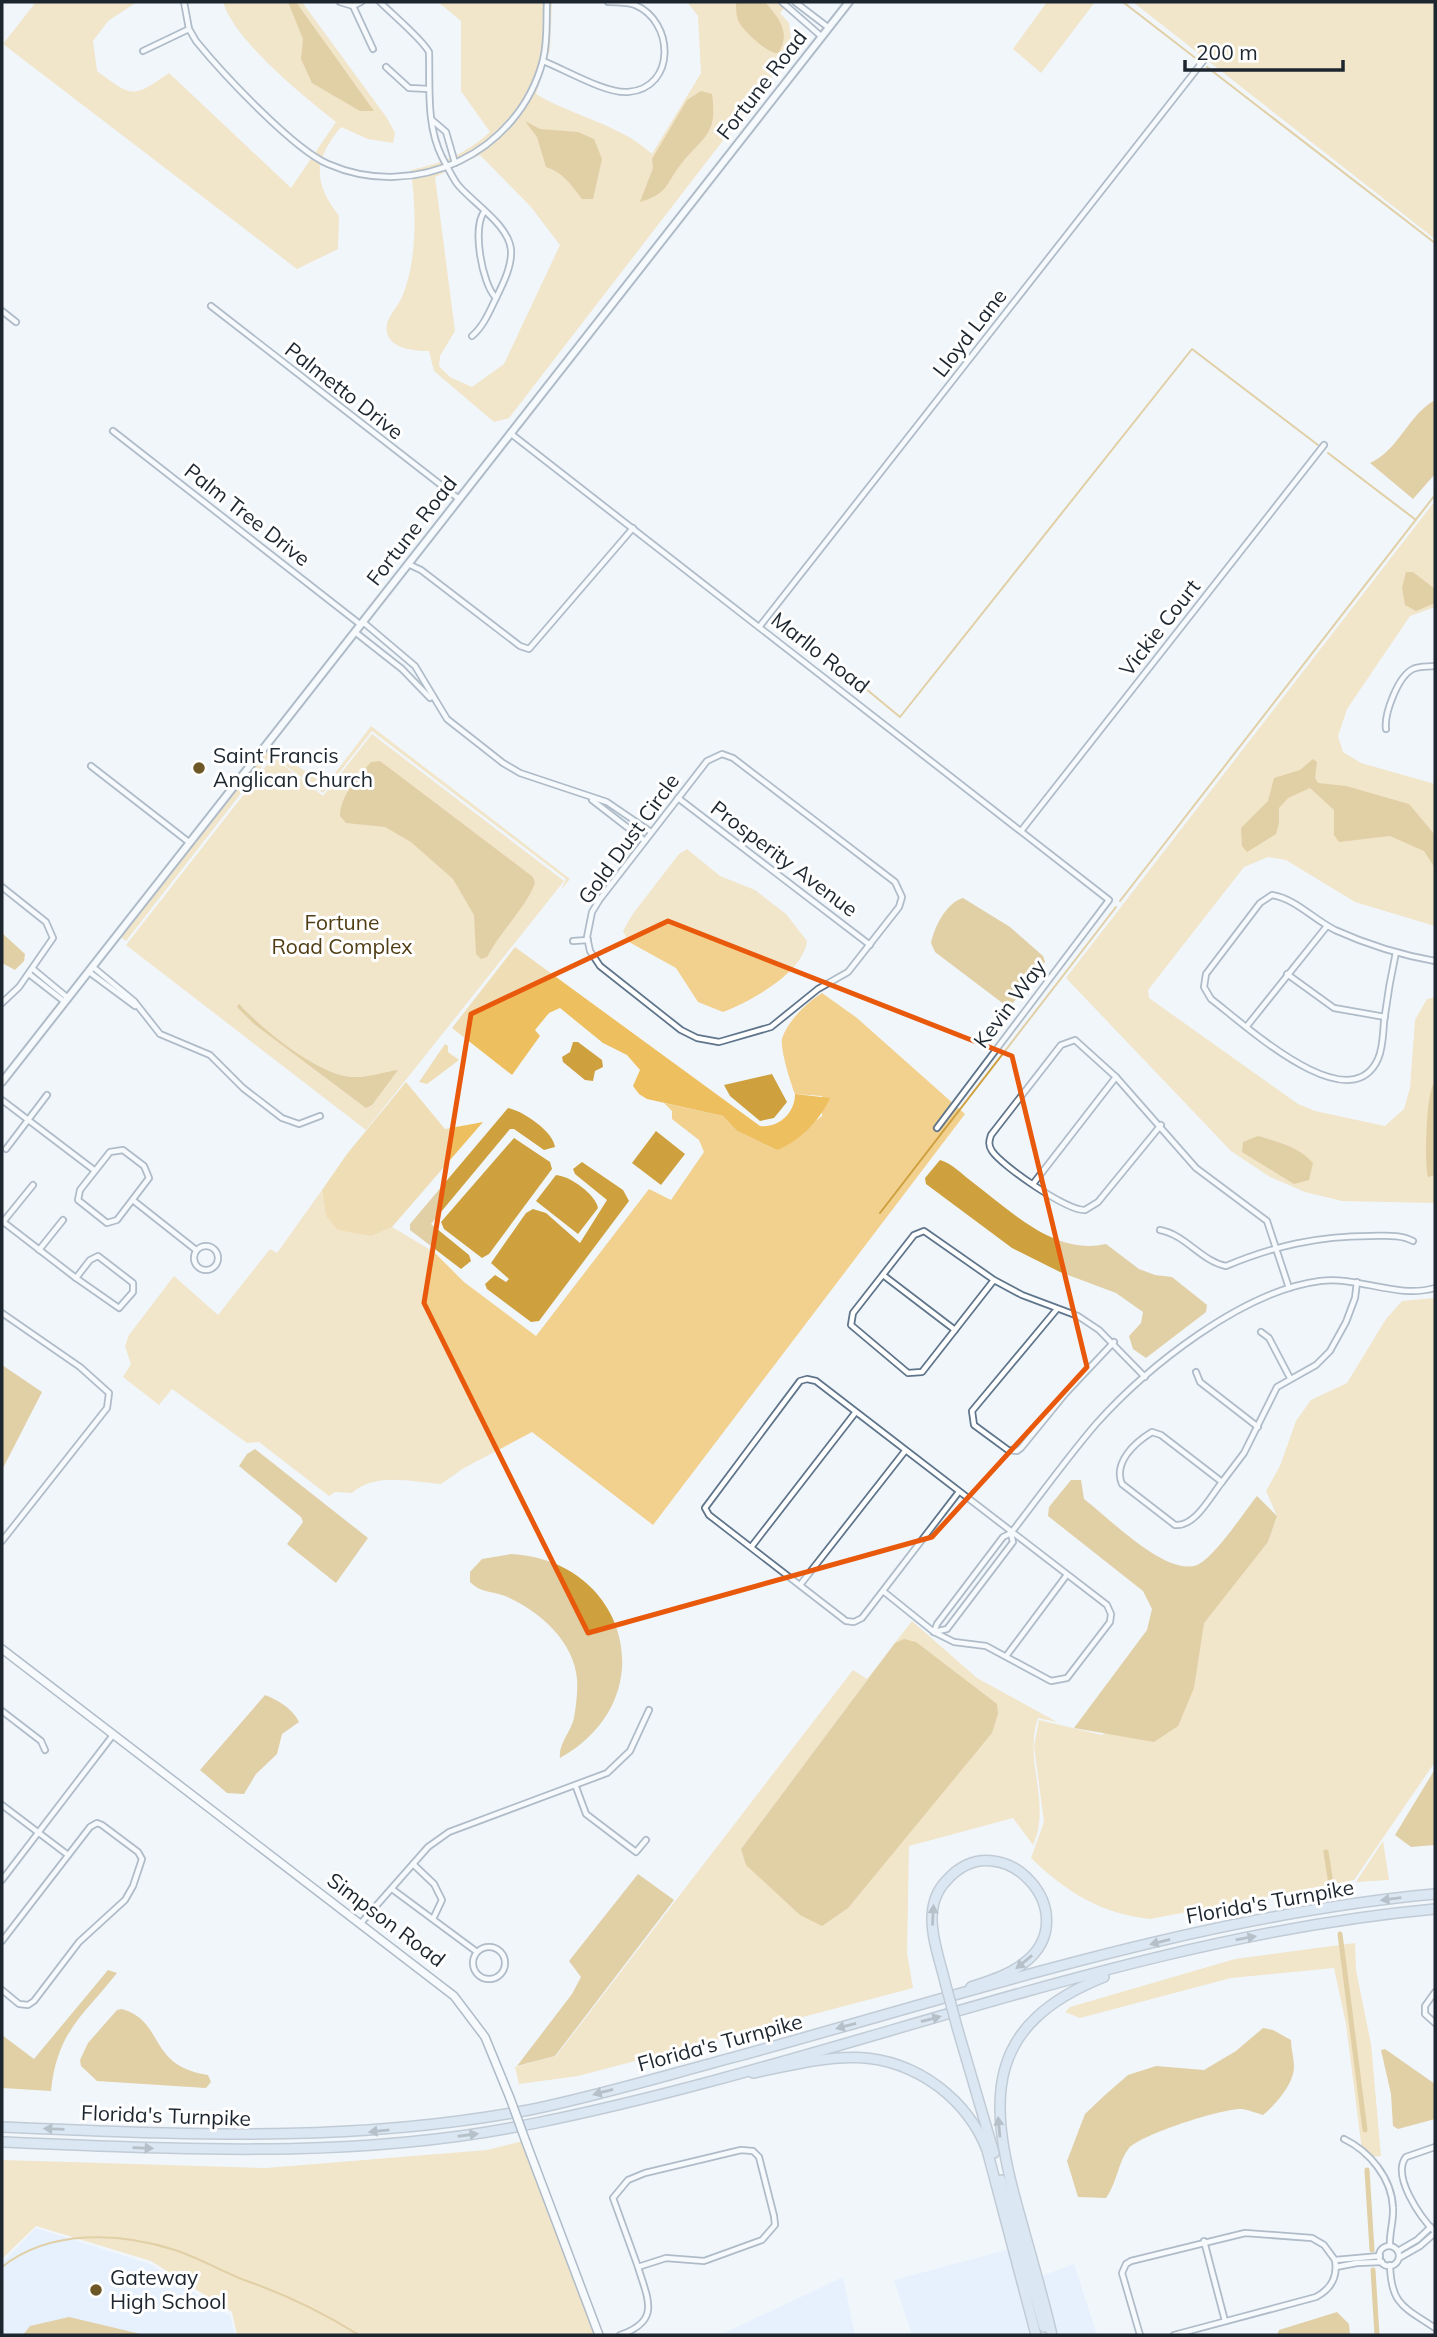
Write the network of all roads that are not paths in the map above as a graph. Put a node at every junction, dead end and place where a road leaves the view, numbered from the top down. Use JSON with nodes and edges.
{"nodes":[{"id":1,"x":184,"y":2,"type":"edge"},
{"id":2,"x":340,"y":2,"type":"edge"},
{"id":3,"x":361,"y":2,"type":"edge"},
{"id":4,"x":380,"y":2,"type":"edge"},
{"id":5,"x":547,"y":2,"type":"edge"},
{"id":6,"x":608,"y":2,"type":"edge"},
{"id":7,"x":782,"y":2,"type":"edge"},
{"id":8,"x":849,"y":2,"type":"edge"},
{"id":9,"x":797,"y":3,"type":"edge"},
{"id":10,"x":352,"y":6,"type":"junction"},
{"id":11,"x":792,"y":11,"type":"junction"},
{"id":12,"x":829,"y":28,"type":"junction"},
{"id":13,"x":189,"y":29,"type":"junction"},
{"id":14,"x":822,"y":37,"type":"junction"},
{"id":15,"x":373,"y":49,"type":"dead end"},
{"id":16,"x":143,"y":51,"type":"dead end"},
{"id":17,"x":1204,"y":60,"type":"dead end"},
{"id":18,"x":543,"y":61,"type":"junction"},
{"id":19,"x":386,"y":67,"type":"dead end"},
{"id":20,"x":429,"y":89,"type":"junction"},
{"id":21,"x":431,"y":120,"type":"junction"},
{"id":22,"x":452,"y":165,"type":"junction"},
{"id":23,"x":484,"y":212,"type":"junction"},
{"id":24,"x":496,"y":298,"type":"junction"},
{"id":25,"x":211,"y":306,"type":"dead end"},
{"id":26,"x":2,"y":311,"type":"edge"},
{"id":27,"x":16,"y":322,"type":"dead end"},
{"id":28,"x":472,"y":336,"type":"dead end"},
{"id":29,"x":113,"y":430,"type":"dead end"},
{"id":30,"x":509,"y":432,"type":"junction"},
{"id":31,"x":1324,"y":445,"type":"dead end"},
{"id":32,"x":459,"y":499,"type":"junction"},
{"id":33,"x":633,"y":528,"type":"junction"},
{"id":34,"x":408,"y":564,"type":"junction"},
{"id":35,"x":362,"y":623,"type":"junction"},
{"id":36,"x":760,"y":626,"type":"junction"},
{"id":37,"x":355,"y":632,"type":"junction"},
{"id":38,"x":402,"y":654,"type":"junction"},
{"id":39,"x":394,"y":663,"type":"junction"},
{"id":40,"x":1435,"y":666,"type":"edge"},
{"id":41,"x":435,"y":704,"type":"junction"},
{"id":42,"x":1386,"y":729,"type":"dead end"},
{"id":43,"x":90,"y":766,"type":"dead end"},
{"id":44,"x":588,"y":797,"type":"junction"},
{"id":45,"x":678,"y":798,"type":"junction"},
{"id":46,"x":1021,"y":831,"type":"junction"},
{"id":47,"x":651,"y":832,"type":"junction"},
{"id":48,"x":645,"y":841,"type":"junction"},
{"id":49,"x":190,"y":843,"type":"junction"},
{"id":50,"x":2,"y":887,"type":"edge"},
{"id":51,"x":1109,"y":900,"type":"joint"},
{"id":52,"x":1327,"y":926,"type":"junction"},
{"id":53,"x":588,"y":940,"type":"junction"},
{"id":54,"x":573,"y":941,"type":"dead end"},
{"id":55,"x":870,"y":945,"type":"junction"},
{"id":56,"x":1396,"y":952,"type":"junction"},
{"id":57,"x":1435,"y":961,"type":"edge"},
{"id":58,"x":91,"y":969,"type":"junction"},
{"id":59,"x":31,"y":971,"type":"junction"},
{"id":60,"x":1287,"y":974,"type":"junction"},
{"id":61,"x":67,"y":1000,"type":"junction"},
{"id":62,"x":2,"y":1003,"type":"edge"},
{"id":63,"x":1385,"y":1017,"type":"junction"},
{"id":64,"x":1247,"y":1026,"type":"junction"},
{"id":65,"x":1116,"y":1077,"type":"junction"},
{"id":66,"x":2,"y":1082,"type":"edge"},
{"id":67,"x":47,"y":1095,"type":"dead end"},
{"id":68,"x":2,"y":1100,"type":"edge"},
{"id":69,"x":320,"y":1116,"type":"dead end"},
{"id":70,"x":28,"y":1120,"type":"junction"},
{"id":71,"x":1161,"y":1125,"type":"junction"},
{"id":72,"x":937,"y":1128,"type":"dead end"},
{"id":73,"x":6,"y":1149,"type":"dead end"},
{"id":74,"x":94,"y":1170,"type":"junction"},
{"id":75,"x":33,"y":1185,"type":"dead end"},
{"id":76,"x":1033,"y":1185,"type":"junction"},
{"id":77,"x":134,"y":1201,"type":"junction"},
{"id":78,"x":63,"y":1220,"type":"dead end"},
{"id":79,"x":2,"y":1222,"type":"edge"},
{"id":80,"x":1160,"y":1230,"type":"dead end"},
{"id":81,"x":1413,"y":1241,"type":"dead end"},
{"id":82,"x":1275,"y":1247,"type":"junction"},
{"id":83,"x":39,"y":1250,"type":"junction"},
{"id":84,"x":196,"y":1250,"type":"junction"},
{"id":85,"x":883,"y":1275,"type":"junction"},
{"id":86,"x":76,"y":1278,"type":"junction"},
{"id":87,"x":994,"y":1280,"type":"junction"},
{"id":88,"x":1357,"y":1282,"type":"junction"},
{"id":89,"x":1289,"y":1288,"type":"junction"},
{"id":90,"x":1435,"y":1288,"type":"edge"},
{"id":91,"x":1057,"y":1309,"type":"junction"},
{"id":92,"x":2,"y":1313,"type":"edge"},
{"id":93,"x":955,"y":1330,"type":"junction"},
{"id":94,"x":1261,"y":1332,"type":"dead end"},
{"id":95,"x":1114,"y":1342,"type":"junction"},
{"id":96,"x":1196,"y":1372,"type":"dead end"},
{"id":97,"x":1145,"y":1377,"type":"junction"},
{"id":98,"x":1290,"y":1378,"type":"junction"},
{"id":99,"x":855,"y":1413,"type":"junction"},
{"id":100,"x":1258,"y":1427,"type":"junction"},
{"id":101,"x":905,"y":1451,"type":"junction"},
{"id":102,"x":1222,"y":1482,"type":"junction"},
{"id":103,"x":958,"y":1493,"type":"junction"},
{"id":104,"x":1011,"y":1533,"type":"junction"},
{"id":105,"x":2,"y":1541,"type":"edge"},
{"id":106,"x":752,"y":1546,"type":"junction"},
{"id":107,"x":1066,"y":1576,"type":"junction"},
{"id":108,"x":969,"y":1582,"type":"junction"},
{"id":109,"x":800,"y":1585,"type":"junction"},
{"id":110,"x":978,"y":1589,"type":"junction"},
{"id":111,"x":883,"y":1591,"type":"junction"},
{"id":112,"x":934,"y":1632,"type":"junction"},
{"id":113,"x":2,"y":1649,"type":"edge"},
{"id":114,"x":1007,"y":1655,"type":"junction"},
{"id":115,"x":649,"y":1710,"type":"dead end"},
{"id":116,"x":2,"y":1711,"type":"edge"},
{"id":117,"x":113,"y":1735,"type":"junction"},
{"id":118,"x":45,"y":1751,"type":"dead end"},
{"id":119,"x":576,"y":1787,"type":"junction"},
{"id":120,"x":2,"y":1805,"type":"edge"},
{"id":121,"x":38,"y":1833,"type":"junction"},
{"id":122,"x":646,"y":1840,"type":"dead end"},
{"id":123,"x":68,"y":1855,"type":"junction"},
{"id":124,"x":413,"y":1864,"type":"junction"},
{"id":125,"x":2,"y":1880,"type":"edge"},
{"id":126,"x":392,"y":1889,"type":"junction"},
{"id":127,"x":1435,"y":1894,"type":"edge"},
{"id":128,"x":1435,"y":1909,"type":"edge"},
{"id":129,"x":433,"y":1919,"type":"junction"},
{"id":130,"x":361,"y":1923,"type":"junction"},
{"id":131,"x":2,"y":1941,"type":"edge"},
{"id":132,"x":1216,"y":1944,"type":"junction"},
{"id":133,"x":477,"y":1952,"type":"junction"},
{"id":134,"x":2,"y":1990,"type":"edge"},
{"id":135,"x":1435,"y":1992,"type":"edge"},
{"id":136,"x":912,"y":2008,"type":"junction"},
{"id":137,"x":1435,"y":2024,"type":"edge"},
{"id":138,"x":699,"y":2082,"type":"junction"},
{"id":139,"x":2,"y":2127,"type":"edge"},
{"id":140,"x":1344,"y":2139,"type":"dead end"},
{"id":141,"x":2,"y":2142,"type":"edge"},
{"id":142,"x":1435,"y":2147,"type":"edge"},
{"id":143,"x":1434,"y":2231,"type":"edge"},
{"id":144,"x":1204,"y":2241,"type":"junction"},
{"id":145,"x":1390,"y":2246,"type":"junction"},
{"id":146,"x":1398,"y":2251,"type":"junction"},
{"id":147,"x":1380,"y":2256,"type":"junction"},
{"id":148,"x":1399,"y":2258,"type":"junction"},
{"id":149,"x":1335,"y":2260,"type":"junction"},
{"id":150,"x":1382,"y":2262,"type":"junction"},
{"id":151,"x":1390,"y":2265,"type":"junction"},
{"id":152,"x":638,"y":2267,"type":"junction"},
{"id":153,"x":1336,"y":2267,"type":"junction"},
{"id":154,"x":1225,"y":2321,"type":"junction"},
{"id":155,"x":1435,"y":2328,"type":"edge"},
{"id":156,"x":599,"y":2335,"type":"edge"},
{"id":157,"x":620,"y":2335,"type":"edge"},
{"id":158,"x":1037,"y":2335,"type":"edge"},
{"id":159,"x":1049,"y":2335,"type":"edge"},
{"id":160,"x":1140,"y":2335,"type":"edge"},
{"id":161,"x":1174,"y":2335,"type":"edge"}],
"edges":[{"from":1,"to":13,"type":"street"},
{"from":2,"to":10,"type":"street"},
{"from":3,"to":10,"type":"street"},
{"from":4,"to":20,"type":"street"},
{"from":5,"to":18,"type":"street"},
{"from":6,"to":18,"type":"street"},
{"from":7,"to":11,"type":"street"},
{"from":8,"to":12,"type":"street","name":"Fortune Road"},
{"from":9,"to":11,"type":"street"},
{"from":9,"to":12,"type":"street"},
{"from":10,"to":15,"type":"street"},
{"from":11,"to":14,"type":"street"},
{"from":12,"to":14,"type":"street","name":"Fortune Road"},
{"from":13,"to":16,"type":"street"},
{"from":13,"to":22,"type":"street"},
{"from":14,"to":30,"type":"street","name":"Fortune Road"},
{"from":17,"to":36,"type":"street","name":"Lloyd Lane"},
{"from":18,"to":22,"type":"street"},
{"from":19,"to":20,"type":"street"},
{"from":20,"to":21,"type":"street"},
{"from":21,"to":22,"type":"street"},
{"from":21,"to":22,"type":"street"},
{"from":22,"to":23,"type":"street"},
{"from":23,"to":24,"type":"street"},
{"from":23,"to":24,"type":"street"},
{"from":24,"to":28,"type":"street"},
{"from":25,"to":32,"type":"street","name":"Palmetto Drive"},
{"from":26,"to":27,"type":"street"},
{"from":29,"to":35,"type":"street","name":"Palm Tree Drive"},
{"from":30,"to":32,"type":"street","name":"Fortune Road"},
{"from":30,"to":33,"type":"street","name":"Marllo Road"},
{"from":31,"to":46,"type":"street","name":"Vickie Court"},
{"from":32,"to":34,"type":"street","name":"Fortune Road"},
{"from":33,"to":34,"type":"street"},
{"from":33,"to":36,"type":"street","name":"Marllo Road"},
{"from":34,"to":35,"type":"street","name":"Fortune Road"},
{"from":35,"to":37,"type":"street","name":"Fortune Road"},
{"from":35,"to":38,"type":"street","name":"Palm Tree Drive"},
{"from":36,"to":46,"type":"street","name":"Marllo Road"},
{"from":37,"to":39,"type":"street"},
{"from":37,"to":49,"type":"street","name":"Fortune Road"},
{"from":38,"to":39,"type":"street"},
{"from":38,"to":41,"type":"street","name":"Palm Tree Drive"},
{"from":39,"to":41,"type":"street"},
{"from":40,"to":42,"type":"street"},
{"from":41,"to":44,"type":"street"},
{"from":43,"to":49,"type":"street"},
{"from":44,"to":47,"type":"street"},
{"from":44,"to":48,"type":"street"},
{"from":45,"to":47,"type":"street","name":"Gold Dust Circle"},
{"from":45,"to":55,"type":"street","name":"Prosperity Avenue"},
{"from":45,"to":55,"type":"street","name":"Gold Dust Circle"},
{"from":46,"to":51,"type":"street","name":"Marllo Road"},
{"from":47,"to":48,"type":"street","name":"Gold Dust Circle"},
{"from":48,"to":53,"type":"street","name":"Gold Dust Circle"},
{"from":49,"to":58,"type":"street","name":"Fortune Road"},
{"from":50,"to":59,"type":"street"},
{"from":51,"to":72,"type":"street","name":"Kevin Way"},
{"from":52,"to":56,"type":"street"},
{"from":52,"to":60,"type":"street"},
{"from":52,"to":64,"type":"street"},
{"from":53,"to":54,"type":"street"},
{"from":53,"to":55,"type":"street","name":"Gold Dust Circle"},
{"from":56,"to":57,"type":"street"},
{"from":56,"to":63,"type":"street"},
{"from":58,"to":61,"type":"street","name":"Fortune Road"},
{"from":58,"to":69,"type":"street"},
{"from":59,"to":61,"type":"street"},
{"from":59,"to":62,"type":"street"},
{"from":60,"to":63,"type":"street"},
{"from":60,"to":64,"type":"street"},
{"from":61,"to":66,"type":"street","name":"Fortune Road"},
{"from":63,"to":64,"type":"street"},
{"from":65,"to":71,"type":"street"},
{"from":65,"to":76,"type":"street"},
{"from":65,"to":76,"type":"street"},
{"from":67,"to":70,"type":"street"},
{"from":68,"to":70,"type":"street"},
{"from":70,"to":73,"type":"street"},
{"from":70,"to":74,"type":"street"},
{"from":71,"to":76,"type":"street"},
{"from":71,"to":82,"type":"street"},
{"from":74,"to":77,"type":"street"},
{"from":74,"to":77,"type":"street"},
{"from":75,"to":79,"type":"street"},
{"from":77,"to":84,"type":"street"},
{"from":78,"to":83,"type":"street"},
{"from":79,"to":83,"type":"street"},
{"from":80,"to":82,"type":"street"},
{"from":81,"to":82,"type":"street"},
{"from":82,"to":89,"type":"street"},
{"from":83,"to":86,"type":"street"},
{"from":84,"to":84,"type":"street"},
{"from":85,"to":87,"type":"street"},
{"from":85,"to":93,"type":"street"},
{"from":85,"to":93,"type":"street"},
{"from":86,"to":86,"type":"street"},
{"from":87,"to":91,"type":"street"},
{"from":87,"to":93,"type":"street"},
{"from":88,"to":89,"type":"street"},
{"from":88,"to":90,"type":"street"},
{"from":88,"to":98,"type":"street"},
{"from":89,"to":97,"type":"street"},
{"from":91,"to":95,"type":"street"},
{"from":91,"to":95,"type":"street"},
{"from":92,"to":105,"type":"street"},
{"from":94,"to":98,"type":"street"},
{"from":95,"to":97,"type":"street"},
{"from":96,"to":100,"type":"street"},
{"from":97,"to":104,"type":"street"},
{"from":98,"to":100,"type":"street"},
{"from":99,"to":101,"type":"street"},
{"from":99,"to":106,"type":"street"},
{"from":99,"to":106,"type":"street"},
{"from":100,"to":102,"type":"street"},
{"from":101,"to":103,"type":"street"},
{"from":101,"to":109,"type":"street"},
{"from":102,"to":102,"type":"street"},
{"from":103,"to":104,"type":"street"},
{"from":103,"to":111,"type":"street"},
{"from":104,"to":107,"type":"street"},
{"from":104,"to":108,"type":"street"},
{"from":104,"to":110,"type":"street"},
{"from":106,"to":109,"type":"street"},
{"from":107,"to":114,"type":"street"},
{"from":107,"to":114,"type":"street"},
{"from":108,"to":110,"type":"street"},
{"from":108,"to":112,"type":"street"},
{"from":109,"to":111,"type":"street"},
{"from":110,"to":112,"type":"street"},
{"from":111,"to":112,"type":"street"},
{"from":112,"to":114,"type":"street"},
{"from":113,"to":117,"type":"main road","name":"Simpson Road"},
{"from":115,"to":119,"type":"street"},
{"from":116,"to":118,"type":"street"},
{"from":117,"to":121,"type":"street"},
{"from":117,"to":130,"type":"main road","name":"Simpson Road"},
{"from":119,"to":122,"type":"street"},
{"from":119,"to":124,"type":"street"},
{"from":120,"to":121,"type":"street"},
{"from":121,"to":123,"type":"street"},
{"from":121,"to":125,"type":"street"},
{"from":123,"to":131,"type":"street"},
{"from":123,"to":134,"type":"street"},
{"from":124,"to":126,"type":"street"},
{"from":124,"to":129,"type":"street"},
{"from":126,"to":129,"type":"street"},
{"from":126,"to":130,"type":"street"},
{"from":127,"to":136,"type":"highway","name":"Florida's Turnpike","one_way":true},
{"from":132,"to":128,"type":"highway","name":"Florida's Turnpike","one_way":true},
{"from":129,"to":133,"type":"street"},
{"from":130,"to":156,"type":"main road","name":"Simpson Road","bridge":true},
{"from":138,"to":132,"type":"highway","name":"Florida's Turnpike","one_way":true},
{"from":159,"to":132,"type":"highway","one_way":true},
{"from":133,"to":133,"type":"street"},
{"from":135,"to":137,"type":"street"},
{"from":136,"to":139,"type":"highway","name":"Florida's Turnpike","one_way":true},
{"from":159,"to":136,"type":"highway","one_way":true,"bridge":true},
{"from":141,"to":138,"type":"highway","name":"Florida's Turnpike","one_way":true},
{"from":138,"to":158,"type":"highway"},
{"from":140,"to":145,"type":"street"},
{"from":142,"to":143,"type":"street"},
{"from":143,"to":146,"type":"street"},
{"from":143,"to":148,"type":"street"},
{"from":144,"to":149,"type":"street"},
{"from":144,"to":154,"type":"street"},
{"from":144,"to":160,"type":"street"},
{"from":145,"to":146,"type":"street"},
{"from":145,"to":147,"type":"street"},
{"from":146,"to":148,"type":"street"},
{"from":147,"to":149,"type":"street"},
{"from":147,"to":150,"type":"street"},
{"from":148,"to":151,"type":"street"},
{"from":149,"to":153,"type":"street"},
{"from":150,"to":151,"type":"street"},
{"from":150,"to":153,"type":"street"},
{"from":151,"to":155,"type":"street"},
{"from":152,"to":152,"type":"street"},
{"from":152,"to":157,"type":"street"},
{"from":153,"to":154,"type":"street"},
{"from":154,"to":161,"type":"street"}]}
